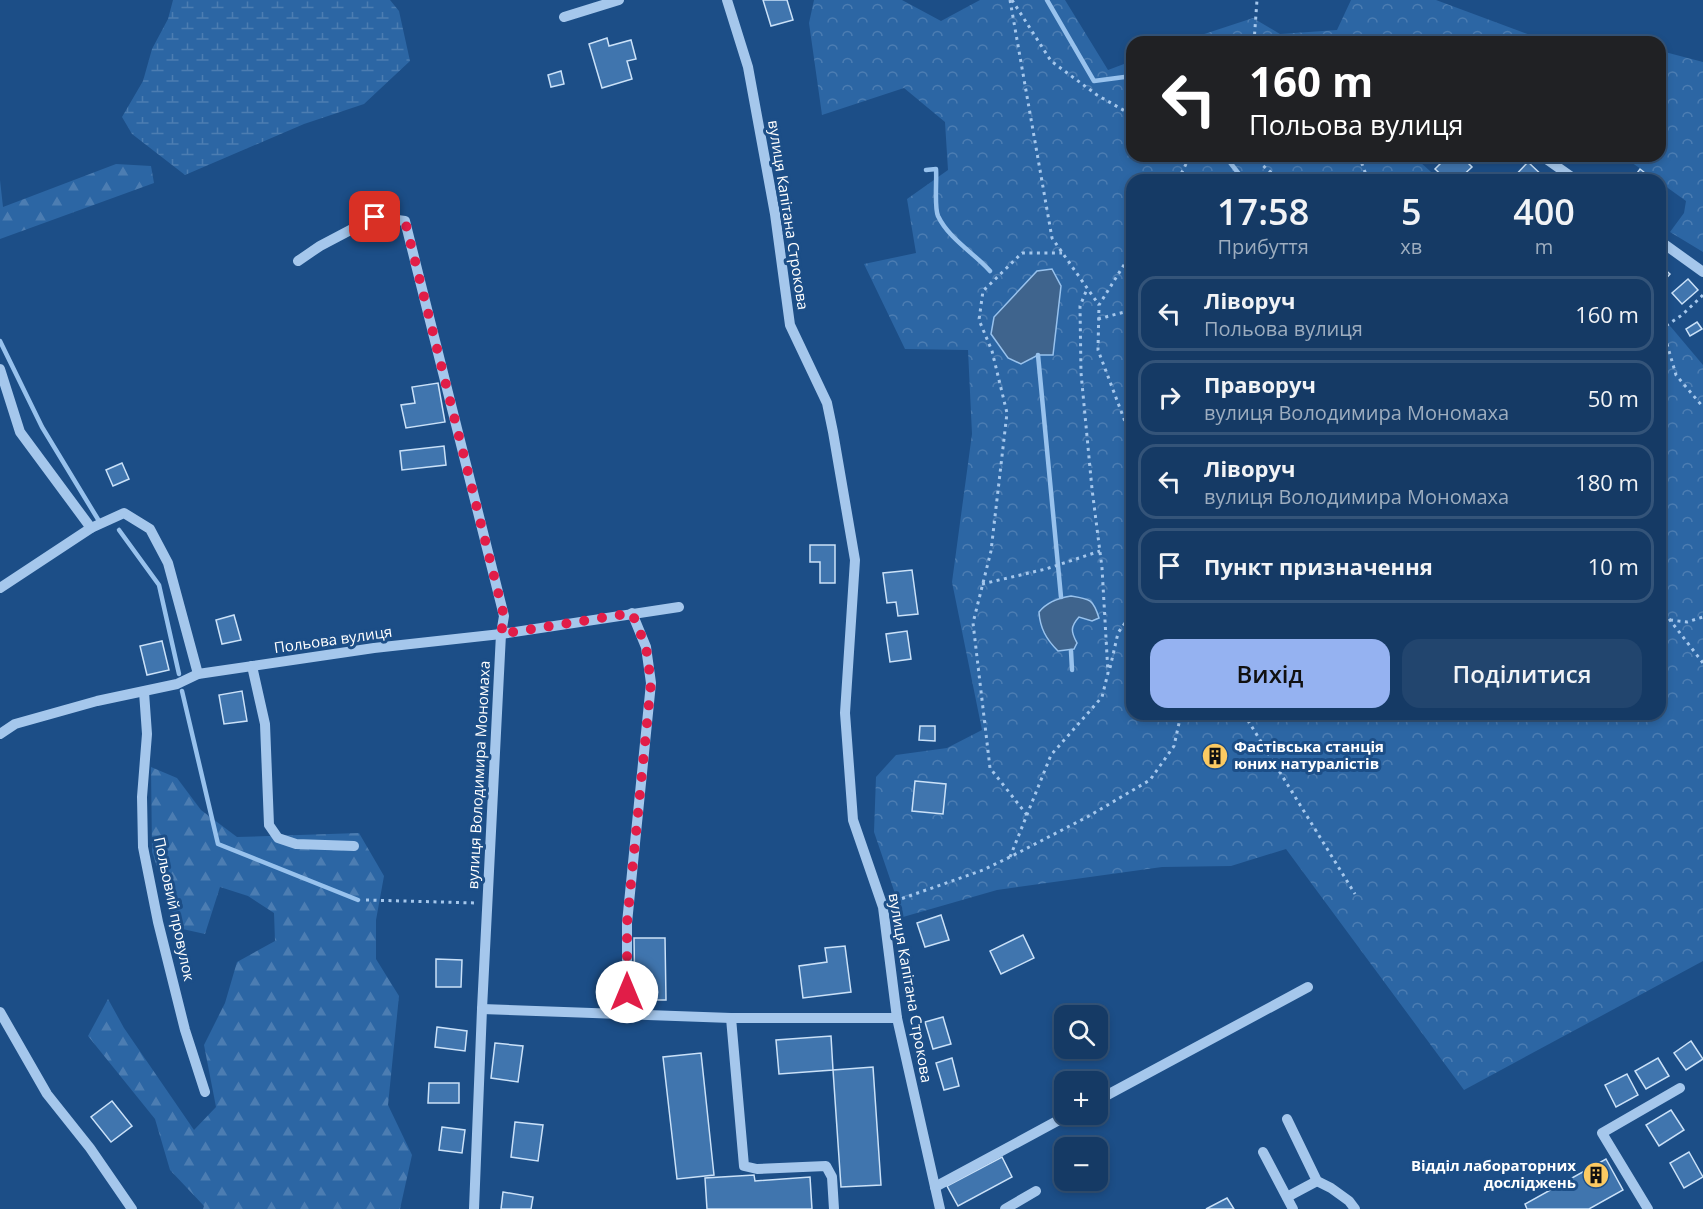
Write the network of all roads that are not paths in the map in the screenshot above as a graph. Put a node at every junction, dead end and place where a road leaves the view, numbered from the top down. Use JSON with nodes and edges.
{"nodes":[{"id":1,"x":619,"y":0,"type":"edge"},
{"id":2,"x":727,"y":0,"type":"edge"},
{"id":3,"x":564,"y":17,"type":"dead end"},
{"id":4,"x":1550,"y":162,"type":"edge"},
{"id":5,"x":1568,"y":174,"type":"edge"},
{"id":6,"x":1666,"y":245,"type":"edge"},
{"id":7,"x":298,"y":261,"type":"dead end"},
{"id":8,"x":1703,"y":272,"type":"edge"},
{"id":9,"x":0,"y":369,"type":"edge"},
{"id":10,"x":91,"y":528,"type":"junction"},
{"id":11,"x":0,"y":588,"type":"edge"},
{"id":12,"x":679,"y":607,"type":"dead end"},
{"id":13,"x":632,"y":613,"type":"junction"},
{"id":14,"x":501,"y":634,"type":"junction"},
{"id":15,"x":252,"y":666,"type":"junction"},
{"id":16,"x":198,"y":674,"type":"junction"},
{"id":17,"x":144,"y":692,"type":"junction"},
{"id":18,"x":0,"y":734,"type":"edge"},
{"id":19,"x":354,"y":846,"type":"dead end"},
{"id":20,"x":1308,"y":987,"type":"dead end"},
{"id":21,"x":482,"y":1009,"type":"junction"},
{"id":22,"x":0,"y":1012,"type":"edge"},
{"id":23,"x":627,"y":1015,"type":"junction"},
{"id":24,"x":731,"y":1018,"type":"junction"},
{"id":25,"x":897,"y":1018,"type":"junction"},
{"id":26,"x":1680,"y":1088,"type":"dead end"},
{"id":27,"x":205,"y":1092,"type":"dead end"},
{"id":28,"x":1108,"y":1095,"type":"edge"},
{"id":29,"x":1287,"y":1119,"type":"dead end"},
{"id":30,"x":1054,"y":1123,"type":"edge"},
{"id":31,"x":1263,"y":1152,"type":"dead end"},
{"id":32,"x":1317,"y":1181,"type":"junction"},
{"id":33,"x":935,"y":1187,"type":"junction"},
{"id":34,"x":1036,"y":1191,"type":"dead end"},
{"id":35,"x":1287,"y":1197,"type":"junction"},
{"id":36,"x":132,"y":1209,"type":"edge"},
{"id":37,"x":474,"y":1209,"type":"edge"},
{"id":38,"x":834,"y":1209,"type":"edge"},
{"id":39,"x":940,"y":1209,"type":"edge"},
{"id":40,"x":1005,"y":1209,"type":"edge"},
{"id":41,"x":1293,"y":1209,"type":"edge"},
{"id":42,"x":1355,"y":1209,"type":"edge"},
{"id":43,"x":1648,"y":1209,"type":"edge"}],
"edges":[{"from":1,"to":3,"type":"street"},
{"from":2,"to":25,"type":"street","name":"вулиця Капітана Строкова"},
{"from":4,"to":5,"type":"street"},
{"from":6,"to":8,"type":"street"},
{"from":7,"to":14,"type":"street","name":"вулиця Володимира Мономаха"},
{"from":9,"to":10,"type":"street"},
{"from":10,"to":11,"type":"street"},
{"from":10,"to":16,"type":"street"},
{"from":12,"to":13,"type":"street","name":"Польова вулиця"},
{"from":13,"to":14,"type":"street","name":"Польова вулиця"},
{"from":13,"to":23,"type":"street"},
{"from":14,"to":15,"type":"street","name":"Польова вулиця"},
{"from":14,"to":21,"type":"street","name":"вулиця Володимира Мономаха"},
{"from":15,"to":16,"type":"street","name":"Польова вулиця"},
{"from":15,"to":19,"type":"street"},
{"from":16,"to":17,"type":"street","name":"Польова вулиця"},
{"from":17,"to":18,"type":"street","name":"Польова вулиця"},
{"from":17,"to":27,"type":"street","name":"Польовий провулок"},
{"from":20,"to":28,"type":"street"},
{"from":21,"to":23,"type":"street"},
{"from":21,"to":37,"type":"street","name":"вулиця Володимира Мономаха"},
{"from":22,"to":36,"type":"street"},
{"from":23,"to":24,"type":"street"},
{"from":24,"to":25,"type":"street"},
{"from":24,"to":38,"type":"street"},
{"from":25,"to":33,"type":"street","name":"вулиця Капітана Строкова"},
{"from":26,"to":43,"type":"street"},
{"from":29,"to":32,"type":"street"},
{"from":30,"to":33,"type":"street"},
{"from":31,"to":35,"type":"street"},
{"from":32,"to":35,"type":"street"},
{"from":32,"to":42,"type":"street"},
{"from":33,"to":39,"type":"street","name":"вулиця Капітана Строкова"},
{"from":34,"to":40,"type":"street"},
{"from":35,"to":41,"type":"street"}]}
